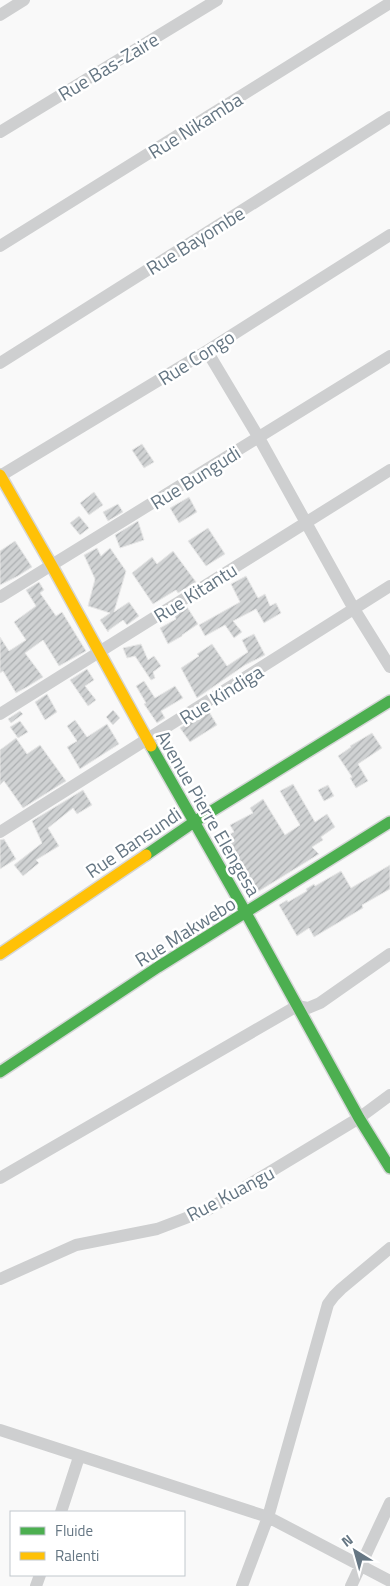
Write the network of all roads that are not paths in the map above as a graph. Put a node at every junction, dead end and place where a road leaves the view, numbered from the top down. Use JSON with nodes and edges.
{"nodes":[{"id":1,"x":24,"y":0,"type":"edge"},
{"id":2,"x":217,"y":0,"type":"edge"},
{"id":3,"x":390,"y":2,"type":"edge"},
{"id":4,"x":0,"y":15,"type":"edge"},
{"id":5,"x":390,"y":117,"type":"edge"},
{"id":6,"x":0,"y":132,"type":"edge"},
{"id":7,"x":390,"y":235,"type":"edge"},
{"id":8,"x":0,"y":246,"type":"edge"},
{"id":9,"x":207,"y":351,"type":"junction"},
{"id":10,"x":390,"y":356,"type":"edge"},
{"id":11,"x":0,"y":363,"type":"edge"},
{"id":12,"x":259,"y":438,"type":"junction"},
{"id":13,"x":390,"y":470,"type":"edge"},
{"id":14,"x":0,"y":476,"type":"edge"},
{"id":15,"x":305,"y":523,"type":"junction"},
{"id":16,"x":52,"y":566,"type":"junction"},
{"id":17,"x":390,"y":586,"type":"edge"},
{"id":18,"x":0,"y":597,"type":"edge"},
{"id":19,"x":354,"y":609,"type":"junction"},
{"id":20,"x":98,"y":651,"type":"junction"},
{"id":21,"x":390,"y":667,"type":"edge"},
{"id":22,"x":390,"y":701,"type":"edge"},
{"id":23,"x":0,"y":714,"type":"edge"},
{"id":24,"x":147,"y":740,"type":"junction"},
{"id":25,"x":194,"y":822,"type":"junction"},
{"id":26,"x":390,"y":822,"type":"edge"},
{"id":27,"x":0,"y":832,"type":"edge"},
{"id":28,"x":246,"y":913,"type":"junction"},
{"id":29,"x":0,"y":954,"type":"edge"},
{"id":30,"x":390,"y":954,"type":"edge"},
{"id":31,"x":297,"y":1006,"type":"junction"},
{"id":32,"x":0,"y":1072,"type":"edge"},
{"id":33,"x":390,"y":1095,"type":"edge"},
{"id":34,"x":359,"y":1118,"type":"junction"},
{"id":35,"x":390,"y":1168,"type":"edge"},
{"id":36,"x":0,"y":1178,"type":"edge"},
{"id":37,"x":390,"y":1248,"type":"edge"},
{"id":38,"x":0,"y":1279,"type":"edge"},
{"id":39,"x":0,"y":1430,"type":"edge"},
{"id":40,"x":79,"y":1457,"type":"junction"},
{"id":41,"x":390,"y":1503,"type":"edge"},
{"id":42,"x":61,"y":1511,"type":"edge"},
{"id":43,"x":268,"y":1517,"type":"junction"},
{"id":44,"x":361,"y":1565,"type":"junction"},
{"id":45,"x":390,"y":1581,"type":"edge"},
{"id":46,"x":242,"y":1586,"type":"edge"},
{"id":47,"x":351,"y":1586,"type":"edge"}],
"edges":[{"from":1,"to":4,"type":"street"},
{"from":2,"to":6,"type":"street","name":"Rue Bas-Zaire"},
{"from":3,"to":8,"type":"street","name":"Rue Nikamba"},
{"from":5,"to":11,"type":"street","name":"Rue Bayombe"},
{"from":7,"to":9,"type":"street","name":"Rue Congo"},
{"from":9,"to":12,"type":"street"},
{"from":9,"to":14,"type":"street","name":"Rue Congo"},
{"from":10,"to":12,"type":"street","name":"Rue Bungudi"},
{"from":12,"to":15,"type":"street"},
{"from":12,"to":16,"type":"street","name":"Rue Bungudi"},
{"from":13,"to":15,"type":"street","name":"Rue Kitantu"},
{"from":14,"to":16,"type":"street","name":"Avenue Pierre Elengesa"},
{"from":15,"to":19,"type":"street"},
{"from":15,"to":20,"type":"street","name":"Rue Kitantu"},
{"from":16,"to":18,"type":"street","name":"Rue Bungudi"},
{"from":16,"to":20,"type":"street","name":"Avenue Pierre Elengesa"},
{"from":17,"to":19,"type":"street","name":"Rue Kindiga"},
{"from":19,"to":21,"type":"street"},
{"from":19,"to":24,"type":"street","name":"Rue Kindiga"},
{"from":20,"to":23,"type":"street","name":"Rue Kitantu"},
{"from":20,"to":24,"type":"street","name":"Avenue Pierre Elengesa"},
{"from":22,"to":25,"type":"street","name":"Rue Bansundi"},
{"from":24,"to":25,"type":"street","name":"Avenue Pierre Elengesa"},
{"from":24,"to":27,"type":"street","name":"Rue Kindiga"},
{"from":25,"to":28,"type":"street","name":"Avenue Pierre Elengesa"},
{"from":25,"to":29,"type":"street","name":"Rue Bansundi"},
{"from":26,"to":28,"type":"street","name":"Rue Makwebo"},
{"from":28,"to":31,"type":"street","name":"Avenue Pierre Elengesa"},
{"from":28,"to":32,"type":"street","name":"Rue Makwebo"},
{"from":30,"to":31,"type":"street"},
{"from":31,"to":34,"type":"street","name":"Avenue Pierre Elengesa"},
{"from":31,"to":36,"type":"street"},
{"from":33,"to":34,"type":"street","name":"Rue Kuangu"},
{"from":34,"to":35,"type":"street","name":"Avenue Pierre Elengesa"},
{"from":34,"to":38,"type":"street","name":"Rue Kuangu"},
{"from":37,"to":43,"type":"street"},
{"from":39,"to":40,"type":"street"},
{"from":40,"to":42,"type":"street"},
{"from":40,"to":43,"type":"street"},
{"from":41,"to":44,"type":"street"},
{"from":43,"to":44,"type":"street"},
{"from":43,"to":46,"type":"street"},
{"from":44,"to":45,"type":"street"},
{"from":44,"to":47,"type":"street"}]}
